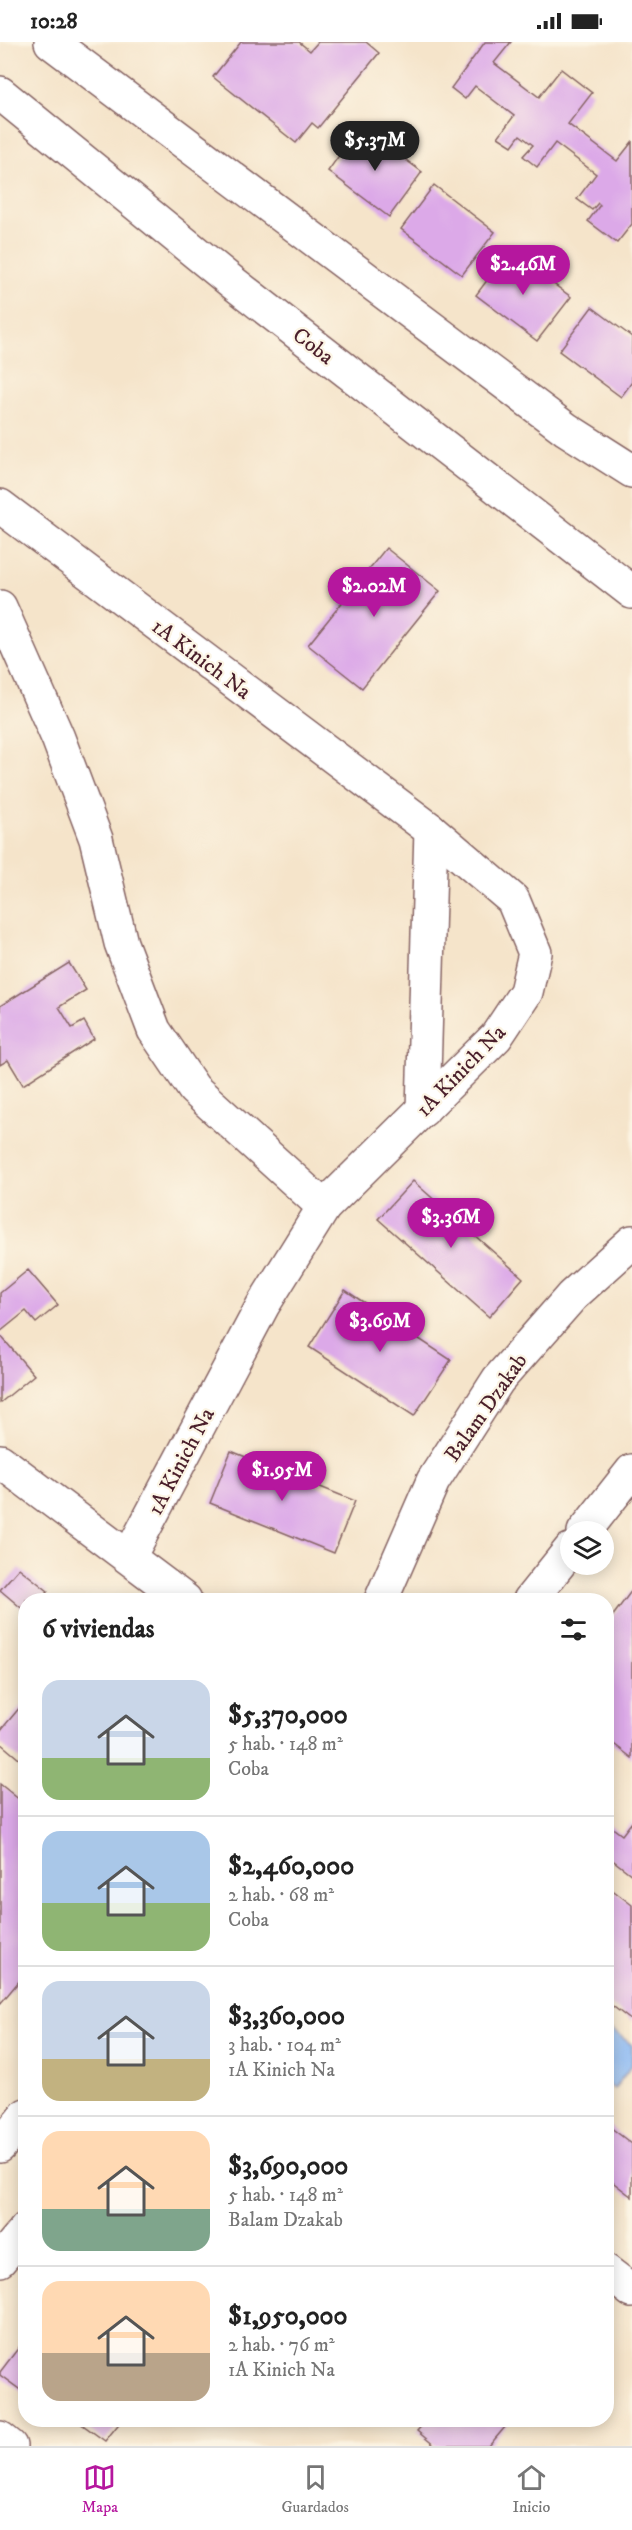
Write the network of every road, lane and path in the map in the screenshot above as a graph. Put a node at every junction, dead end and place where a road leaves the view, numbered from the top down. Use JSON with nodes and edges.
{"nodes":[{"id":1,"x":51,"y":42,"type":"edge"},
{"id":2,"x":0,"y":93,"type":"edge"},
{"id":3,"x":632,"y":471,"type":"edge"},
{"id":4,"x":0,"y":506,"type":"edge"},
{"id":5,"x":627,"y":580,"type":"edge"},
{"id":6,"x":0,"y":607,"type":"edge"},
{"id":7,"x":431,"y":830,"type":"junction"},
{"id":8,"x":423,"y":1110,"type":"junction"},
{"id":9,"x":324,"y":1207,"type":"junction"},
{"id":10,"x":632,"y":1242,"type":"edge"},
{"id":11,"x":0,"y":1461,"type":"edge"},
{"id":12,"x":632,"y":1472,"type":"edge"},
{"id":13,"x":593,"y":1521,"type":"edge"},
{"id":14,"x":129,"y":1557,"type":"junction"},
{"id":15,"x":560,"y":1562,"type":"edge"},
{"id":16,"x":176,"y":1593,"type":"edge"},
{"id":17,"x":384,"y":1593,"type":"edge"},
{"id":18,"x":536,"y":1593,"type":"edge"},
{"id":19,"x":18,"y":2125,"type":"edge"},
{"id":20,"x":0,"y":2146,"type":"edge"},
{"id":21,"x":18,"y":2239,"type":"edge"},
{"id":22,"x":0,"y":2260,"type":"edge"},
{"id":23,"x":614,"y":2277,"type":"edge"},
{"id":24,"x":632,"y":2291,"type":"edge"},
{"id":25,"x":0,"y":2438,"type":"edge"},
{"id":26,"x":10,"y":2446,"type":"edge"}],
"edges":[{"from":1,"to":3,"type":"street"},
{"from":2,"to":5,"type":"street","name":"Coba"},
{"from":4,"to":7,"type":"street","name":"1A Kinich Na"},
{"from":6,"to":9,"type":"street"},
{"from":7,"to":8,"type":"street"},
{"from":7,"to":8,"type":"street","name":"1A Kinich Na"},
{"from":8,"to":9,"type":"street","name":"1A Kinich Na"},
{"from":9,"to":14,"type":"street","name":"1A Kinich Na"},
{"from":10,"to":17,"type":"street","name":"Balam Dzakab"},
{"from":11,"to":14,"type":"street"},
{"from":12,"to":13,"type":"street"},
{"from":14,"to":16,"type":"street"},
{"from":15,"to":18,"type":"street"},
{"from":19,"to":20,"type":"street"},
{"from":21,"to":22,"type":"street"},
{"from":23,"to":24,"type":"street"},
{"from":25,"to":26,"type":"street"}]}
